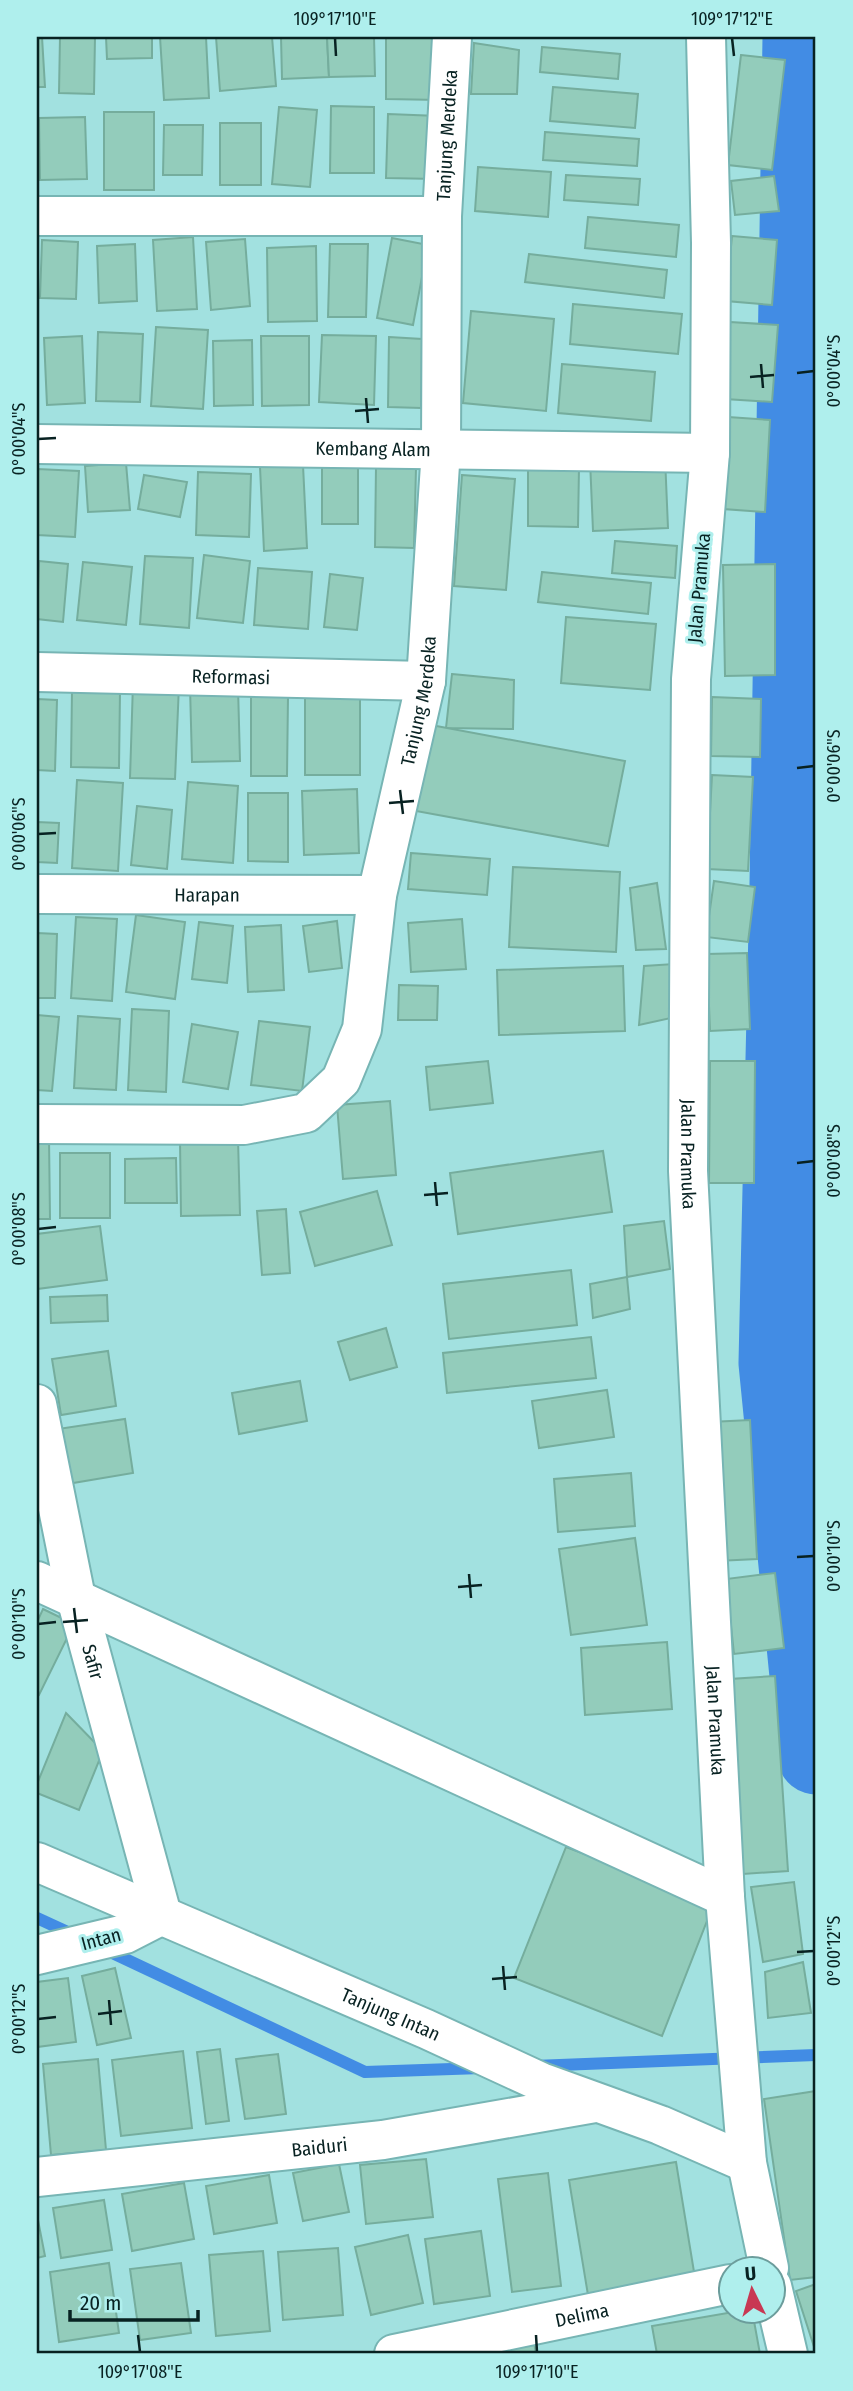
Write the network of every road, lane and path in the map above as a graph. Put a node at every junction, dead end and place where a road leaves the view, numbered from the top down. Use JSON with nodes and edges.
{"nodes":[{"id":1,"x":452,"y":37,"type":"edge"},
{"id":2,"x":706,"y":37,"type":"edge"},
{"id":3,"x":37,"y":216,"type":"edge"},
{"id":4,"x":442,"y":216,"type":"junction"},
{"id":5,"x":37,"y":444,"type":"edge"},
{"id":6,"x":441,"y":449,"type":"junction"},
{"id":7,"x":710,"y":453,"type":"junction"},
{"id":8,"x":37,"y":672,"type":"edge"},
{"id":9,"x":426,"y":681,"type":"junction"},
{"id":10,"x":37,"y":894,"type":"edge"},
{"id":11,"x":377,"y":895,"type":"junction"},
{"id":12,"x":37,"y":1124,"type":"edge"},
{"id":13,"x":37,"y":1405,"type":"edge"},
{"id":14,"x":37,"y":1581,"type":"edge"},
{"id":15,"x":76,"y":1598,"type":"junction"},
{"id":16,"x":37,"y":1862,"type":"edge"},
{"id":17,"x":725,"y":1897,"type":"junction"},
{"id":18,"x":162,"y":1915,"type":"junction"},
{"id":19,"x":37,"y":1955,"type":"edge"},
{"id":20,"x":590,"y":2100,"type":"junction"},
{"id":21,"x":747,"y":2163,"type":"junction"},
{"id":22,"x":37,"y":2177,"type":"edge"},
{"id":23,"x":766,"y":2254,"type":"edge"},
{"id":24,"x":716,"y":2287,"type":"edge"},
{"id":25,"x":781,"y":2324,"type":"edge"},
{"id":26,"x":394,"y":2354,"type":"edge"},
{"id":27,"x":788,"y":2354,"type":"edge"}],
"edges":[{"from":1,"to":4,"type":"street","name":"Tanjung Merdeka"},
{"from":2,"to":7,"type":"street","name":"Jalan Pramuka"},
{"from":3,"to":4,"type":"street"},
{"from":4,"to":6,"type":"street","name":"Tanjung Merdeka"},
{"from":5,"to":6,"type":"street","name":"Kembang Alam"},
{"from":6,"to":7,"type":"street","name":"Kembang Alam"},
{"from":6,"to":9,"type":"street","name":"Tanjung Merdeka"},
{"from":7,"to":17,"type":"street","name":"Jalan Pramuka"},
{"from":8,"to":9,"type":"street","name":"Reformasi"},
{"from":9,"to":11,"type":"street","name":"Tanjung Merdeka"},
{"from":10,"to":11,"type":"street","name":"Harapan"},
{"from":11,"to":12,"type":"street","name":"Tanjung Merdeka"},
{"from":13,"to":15,"type":"street","name":"Safir"},
{"from":14,"to":15,"type":"street"},
{"from":15,"to":17,"type":"street"},
{"from":15,"to":18,"type":"street","name":"Safir"},
{"from":16,"to":18,"type":"street","name":"Tanjung Intan"},
{"from":17,"to":21,"type":"street","name":"Jalan Pramuka"},
{"from":18,"to":19,"type":"street","name":"Intan"},
{"from":18,"to":20,"type":"street","name":"Tanjung Intan"},
{"from":20,"to":21,"type":"street","name":"Tanjung Intan"},
{"from":20,"to":22,"type":"street","name":"Baiduri"},
{"from":21,"to":23,"type":"street","name":"Jalan Pramuka"},
{"from":24,"to":26,"type":"street","name":"Delima"},
{"from":25,"to":27,"type":"street"}]}
